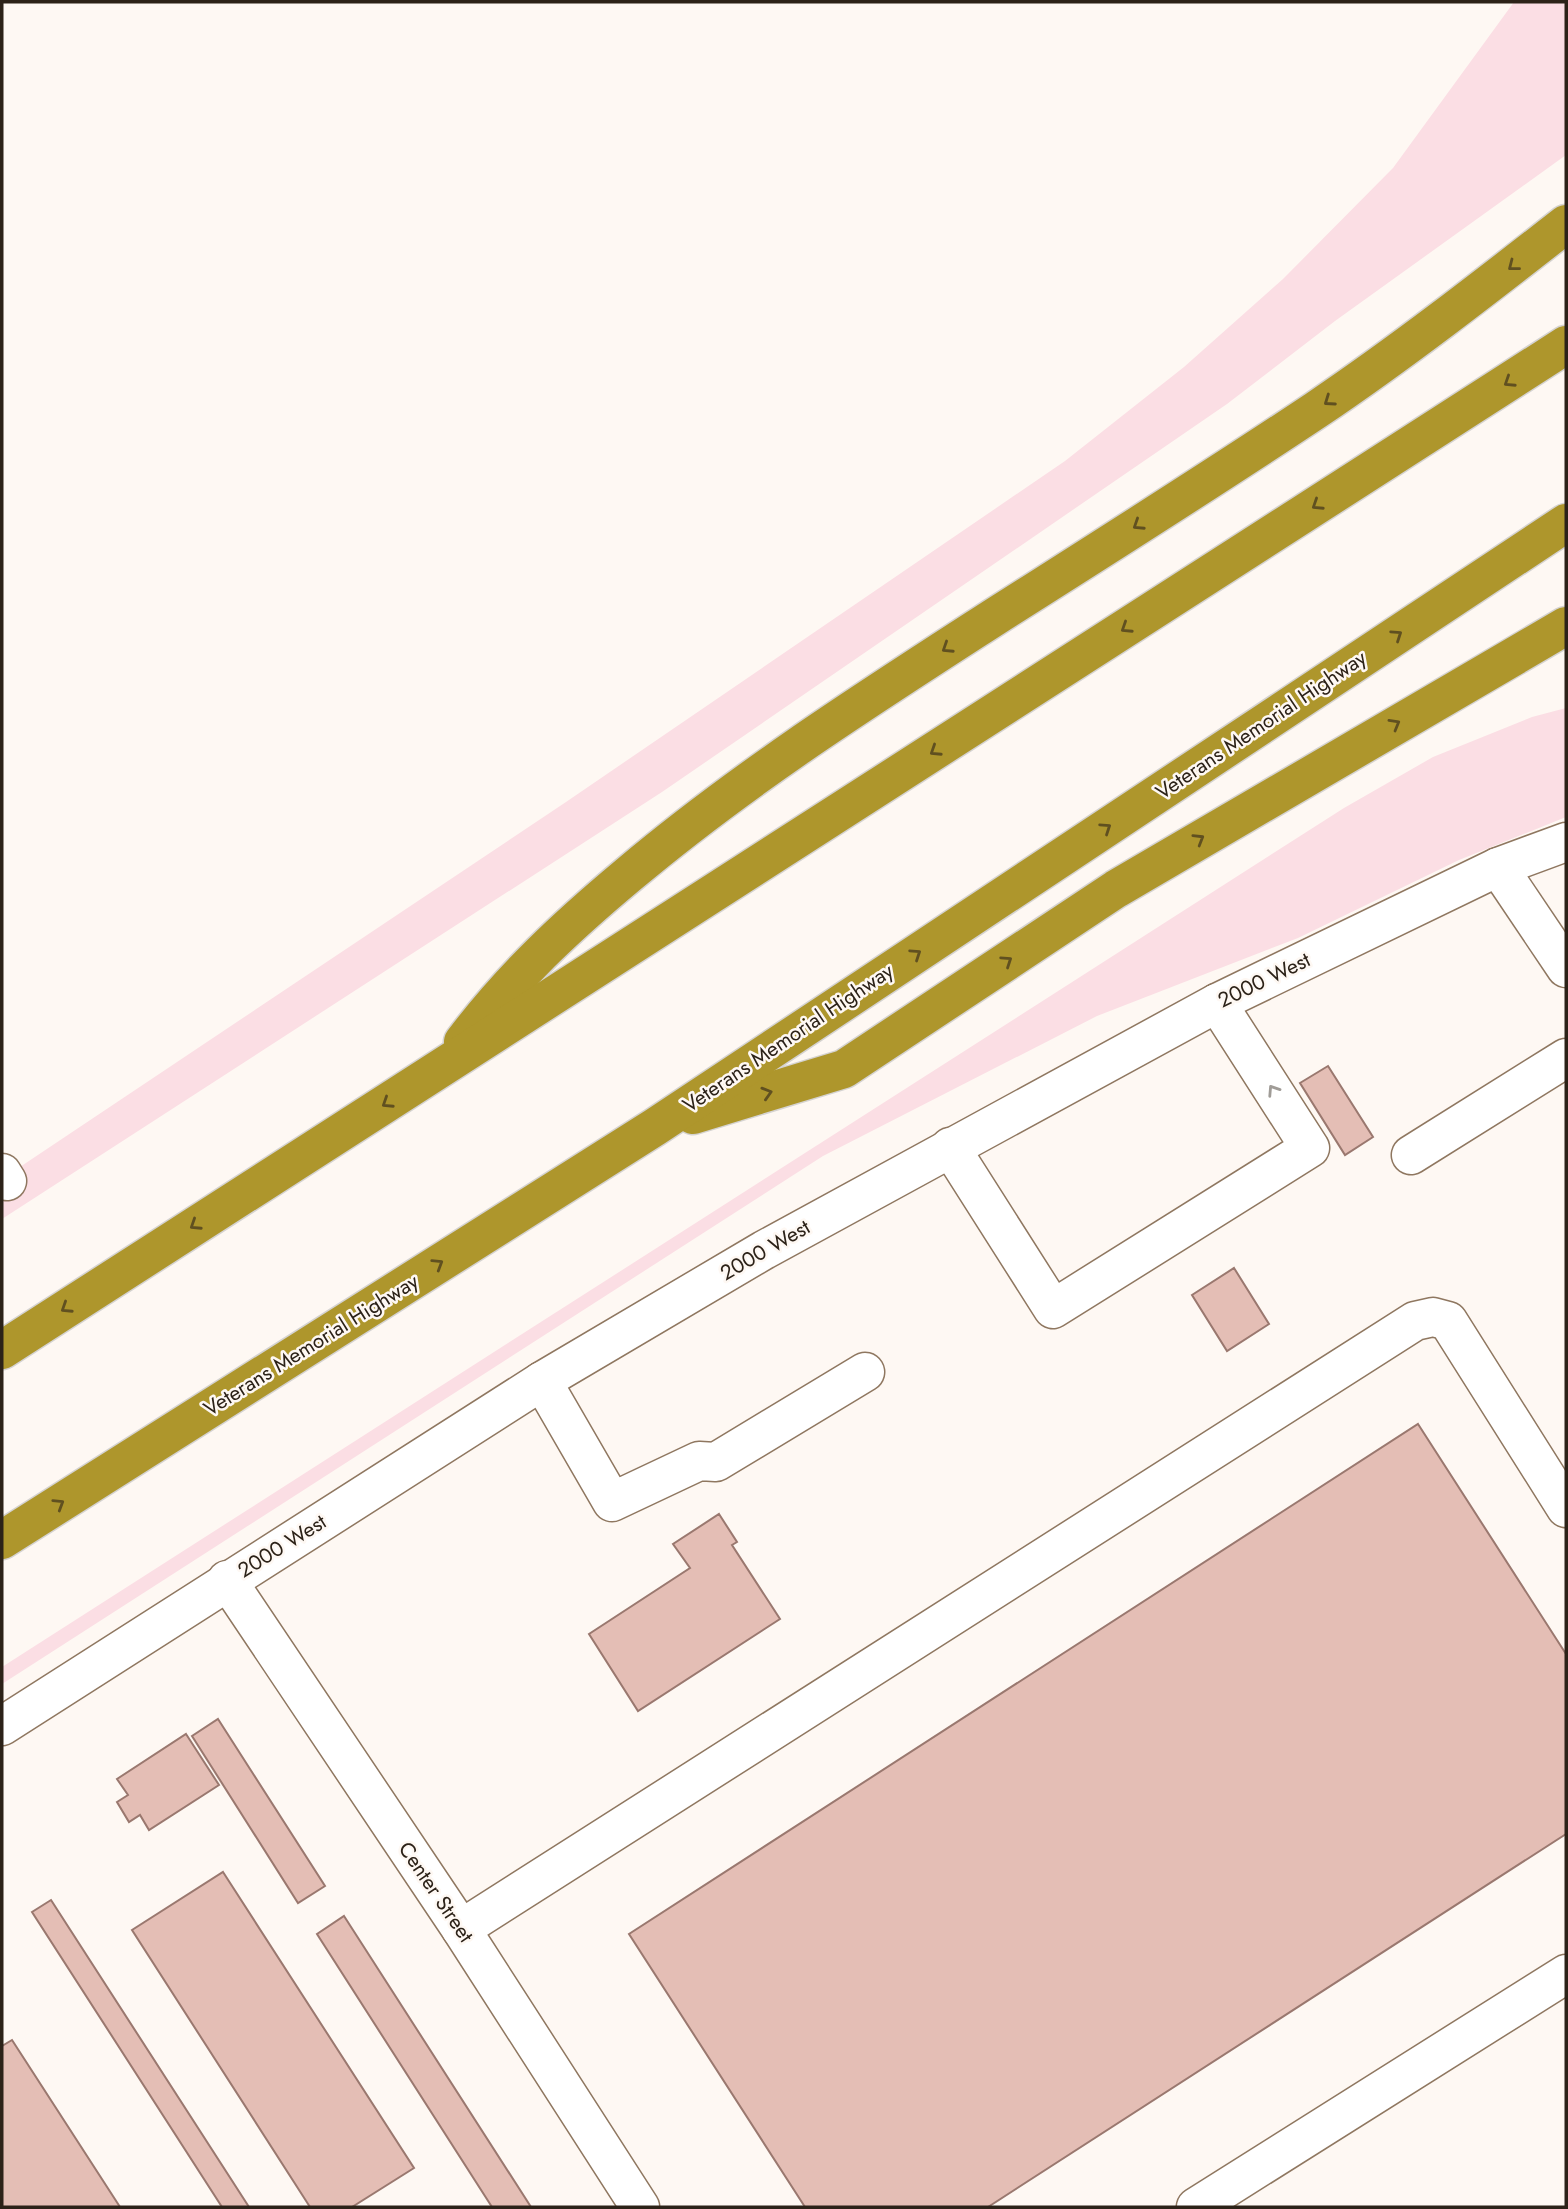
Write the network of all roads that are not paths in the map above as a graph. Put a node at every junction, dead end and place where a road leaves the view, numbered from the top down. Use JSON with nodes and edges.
{"nodes":[{"id":1,"x":1566,"y":224,"type":"edge"},
{"id":2,"x":1566,"y":345,"type":"edge"},
{"id":3,"x":1566,"y":523,"type":"edge"},
{"id":4,"x":1566,"y":626,"type":"edge"},
{"id":5,"x":1566,"y":842,"type":"edge"},
{"id":6,"x":1498,"y":867,"type":"junction"},
{"id":7,"x":1566,"y":968,"type":"edge"},
{"id":8,"x":1217,"y":1003,"type":"junction"},
{"id":9,"x":1566,"y":1058,"type":"edge"},
{"id":10,"x":444,"y":1066,"type":"junction"},
{"id":11,"x":655,"y":1127,"type":"junction"},
{"id":12,"x":950,"y":1147,"type":"junction"},
{"id":13,"x":1411,"y":1155,"type":"dead end"},
{"id":14,"x":2,"y":1350,"type":"edge"},
{"id":15,"x":865,"y":1372,"type":"dead end"},
{"id":16,"x":542,"y":1381,"type":"junction"},
{"id":17,"x":1566,"y":1508,"type":"edge"},
{"id":18,"x":2,"y":1541,"type":"edge"},
{"id":19,"x":227,"y":1580,"type":"junction"},
{"id":20,"x":2,"y":1726,"type":"edge"},
{"id":21,"x":461,"y":1929,"type":"junction"},
{"id":22,"x":1566,"y":1973,"type":"edge"},
{"id":23,"x":640,"y":2207,"type":"edge"},
{"id":24,"x":1196,"y":2207,"type":"edge"}],
"edges":[{"from":1,"to":10,"type":"highway","one_way":true},
{"from":2,"to":10,"type":"highway","one_way":true},
{"from":11,"to":3,"type":"highway","name":"Veterans Memorial Highway","one_way":true},
{"from":11,"to":4,"type":"highway","one_way":true},
{"from":5,"to":6,"type":"street","name":"2000 West"},
{"from":6,"to":7,"type":"street"},
{"from":6,"to":8,"type":"street","name":"2000 West"},
{"from":8,"to":12,"type":"street","name":"2000 West"},
{"from":12,"to":8,"type":"street","one_way":true},
{"from":9,"to":13,"type":"street"},
{"from":10,"to":14,"type":"highway","one_way":true},
{"from":18,"to":11,"type":"highway","name":"Veterans Memorial Highway","one_way":true},
{"from":12,"to":16,"type":"street","name":"2000 West"},
{"from":15,"to":16,"type":"street"},
{"from":16,"to":19,"type":"street","name":"2000 West"},
{"from":17,"to":21,"type":"street"},
{"from":19,"to":20,"type":"street","name":"2000 West"},
{"from":19,"to":21,"type":"street","name":"Center Street"},
{"from":21,"to":23,"type":"street","name":"Center Street"},
{"from":22,"to":24,"type":"street"}]}
